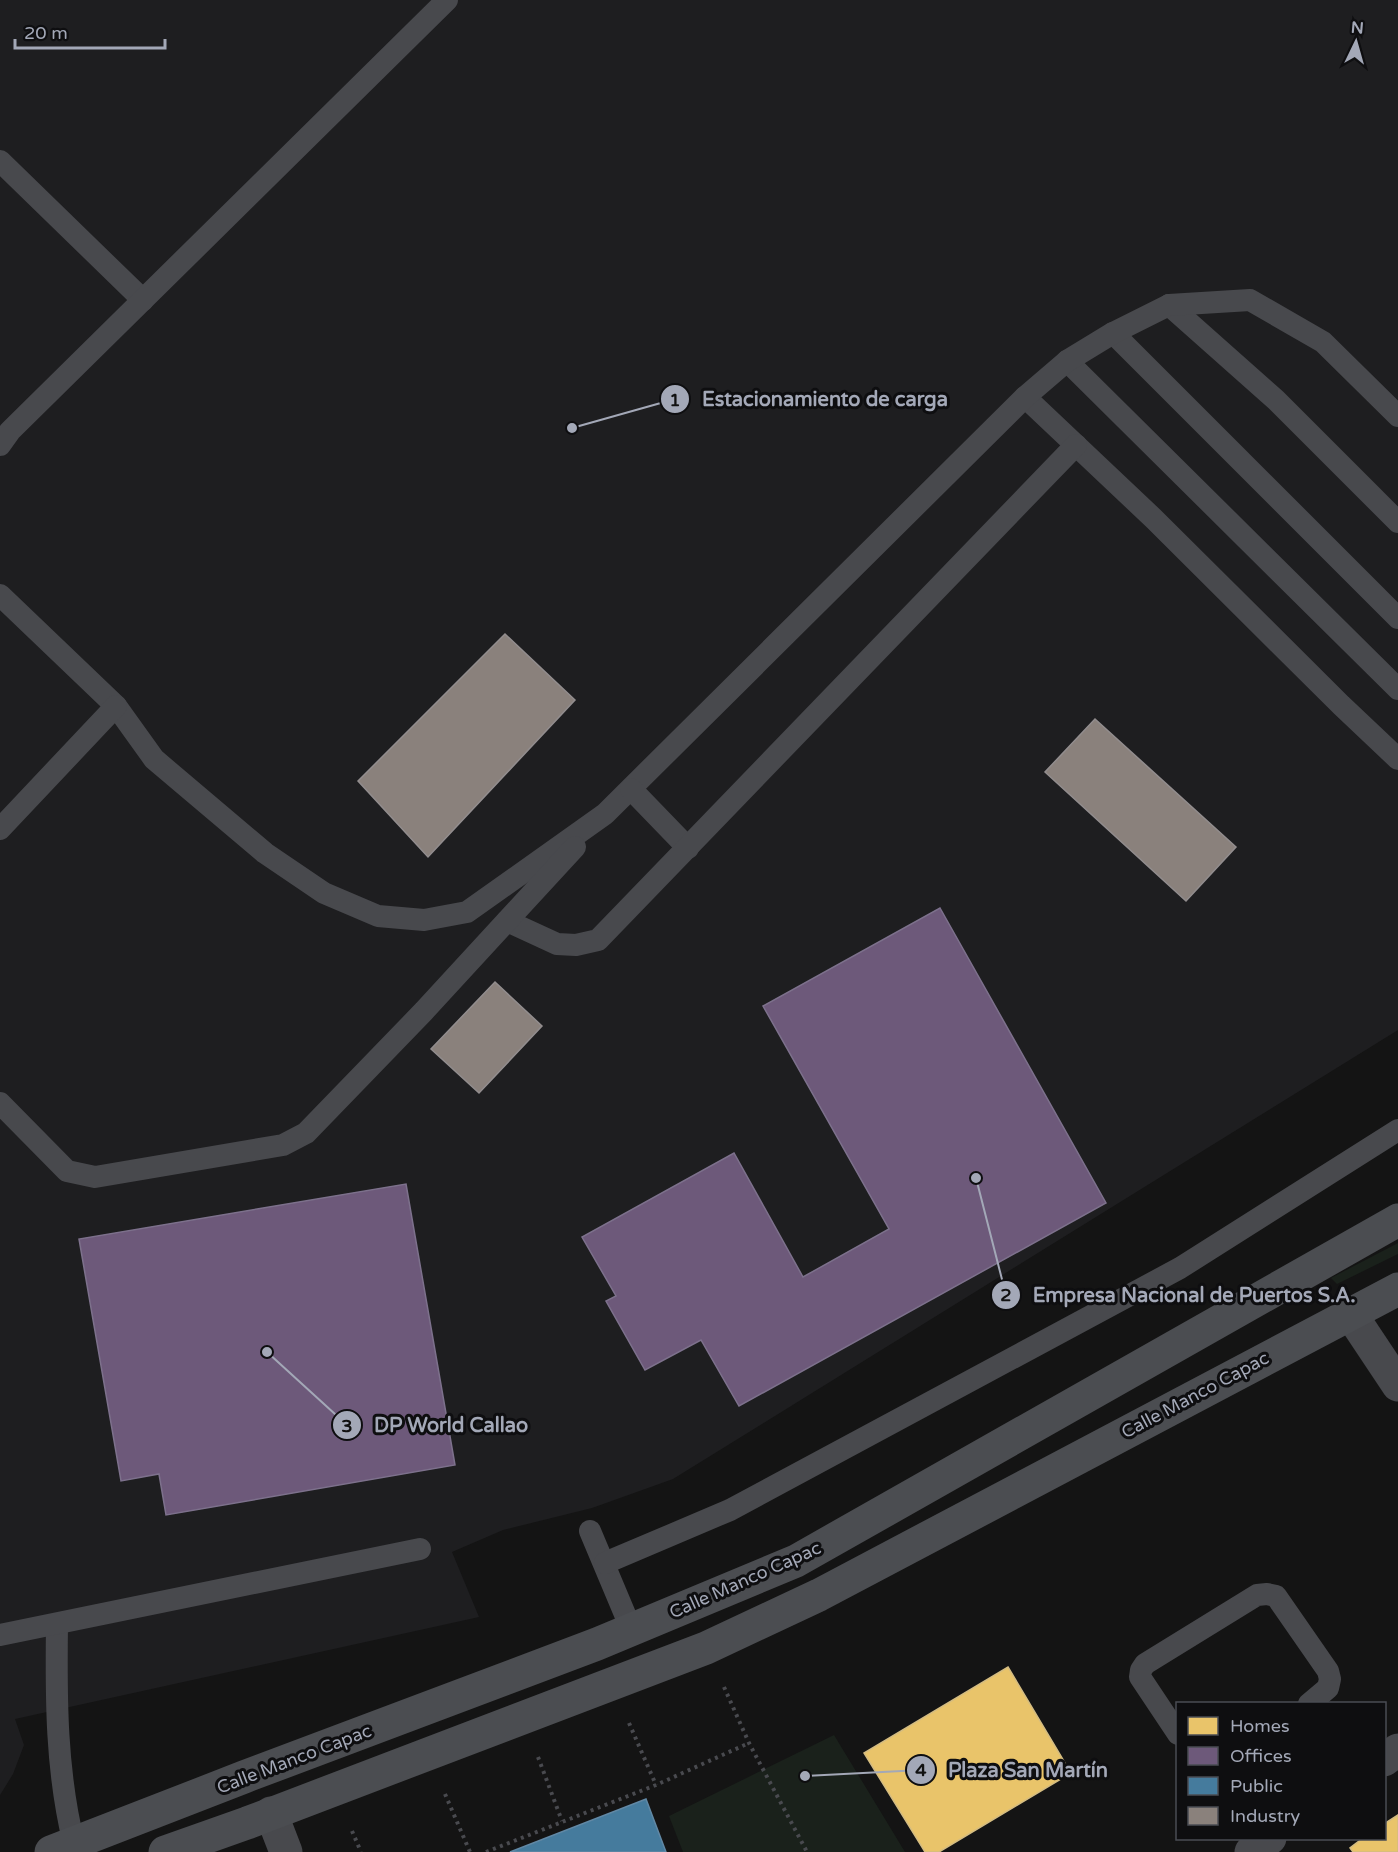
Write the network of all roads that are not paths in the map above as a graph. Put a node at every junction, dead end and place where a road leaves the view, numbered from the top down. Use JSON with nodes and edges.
{"nodes":[{"id":1,"x":447,"y":0,"type":"edge"},
{"id":2,"x":0,"y":161,"type":"edge"},
{"id":3,"x":143,"y":300,"type":"junction"},
{"id":4,"x":1169,"y":305,"type":"junction"},
{"id":5,"x":1113,"y":333,"type":"junction"},
{"id":6,"x":1067,"y":361,"type":"junction"},
{"id":7,"x":1025,"y":397,"type":"junction"},
{"id":8,"x":1398,"y":416,"type":"edge"},
{"id":9,"x":3,"y":438,"type":"edge"},
{"id":10,"x":1076,"y":445,"type":"junction"},
{"id":11,"x":1398,"y":522,"type":"edge"},
{"id":12,"x":0,"y":595,"type":"edge"},
{"id":13,"x":1398,"y":618,"type":"edge"},
{"id":14,"x":1398,"y":689,"type":"edge"},
{"id":15,"x":116,"y":706,"type":"junction"},
{"id":16,"x":1398,"y":759,"type":"edge"},
{"id":17,"x":631,"y":789,"type":"junction"},
{"id":18,"x":605,"y":814,"type":"junction"},
{"id":19,"x":0,"y":829,"type":"edge"},
{"id":20,"x":688,"y":848,"type":"junction"},
{"id":21,"x":507,"y":921,"type":"junction"},
{"id":22,"x":0,"y":1103,"type":"edge"},
{"id":23,"x":1398,"y":1130,"type":"edge"},
{"id":24,"x":1398,"y":1220,"type":"edge"},
{"id":25,"x":1398,"y":1288,"type":"edge"},
{"id":26,"x":1350,"y":1313,"type":"junction"},
{"id":27,"x":1398,"y":1385,"type":"edge"},
{"id":28,"x":590,"y":1530,"type":"dead end"},
{"id":29,"x":420,"y":1549,"type":"dead end"},
{"id":30,"x":604,"y":1563,"type":"junction"},
{"id":31,"x":57,"y":1624,"type":"junction"},
{"id":32,"x":632,"y":1631,"type":"junction"},
{"id":33,"x":0,"y":1635,"type":"edge"},
{"id":34,"x":1311,"y":1702,"type":"edge"},
{"id":35,"x":1176,"y":1731,"type":"edge"},
{"id":36,"x":271,"y":1813,"type":"junction"},
{"id":37,"x":1269,"y":1840,"type":"edge"},
{"id":38,"x":63,"y":1848,"type":"edge"},
{"id":39,"x":165,"y":1852,"type":"edge"},
{"id":40,"x":286,"y":1852,"type":"edge"},
{"id":41,"x":1251,"y":1852,"type":"edge"}],
"edges":[{"from":1,"to":3,"type":"lane"},
{"from":2,"to":3,"type":"lane"},
{"from":3,"to":9,"type":"lane"},
{"from":4,"to":5,"type":"lane"},
{"from":4,"to":8,"type":"lane"},
{"from":4,"to":11,"type":"lane"},
{"from":5,"to":6,"type":"lane"},
{"from":5,"to":13,"type":"lane"},
{"from":6,"to":7,"type":"lane"},
{"from":6,"to":14,"type":"lane"},
{"from":7,"to":10,"type":"lane"},
{"from":7,"to":17,"type":"lane"},
{"from":10,"to":16,"type":"lane"},
{"from":10,"to":20,"type":"lane"},
{"from":12,"to":15,"type":"lane"},
{"from":15,"to":18,"type":"lane"},
{"from":15,"to":19,"type":"lane"},
{"from":17,"to":18,"type":"lane"},
{"from":17,"to":20,"type":"lane"},
{"from":18,"to":21,"type":"lane"},
{"from":20,"to":21,"type":"lane"},
{"from":21,"to":22,"type":"lane"},
{"from":23,"to":30,"type":"lane"},
{"from":24,"to":32,"type":"main road","name":"Calle Manco Capac"},
{"from":25,"to":26,"type":"main road","name":"Calle Manco Capac"},
{"from":26,"to":27,"type":"street"},
{"from":26,"to":36,"type":"main road","name":"Calle Manco Capac"},
{"from":28,"to":30,"type":"lane"},
{"from":29,"to":31,"type":"lane"},
{"from":30,"to":32,"type":"lane"},
{"from":31,"to":33,"type":"lane"},
{"from":31,"to":38,"type":"lane"},
{"from":32,"to":38,"type":"main road","name":"Calle Manco Capac"},
{"from":34,"to":35,"type":"lane"},
{"from":36,"to":39,"type":"main road","name":"Calle Manco Capac"},
{"from":36,"to":40,"type":"street"},
{"from":37,"to":41,"type":"street"}]}
